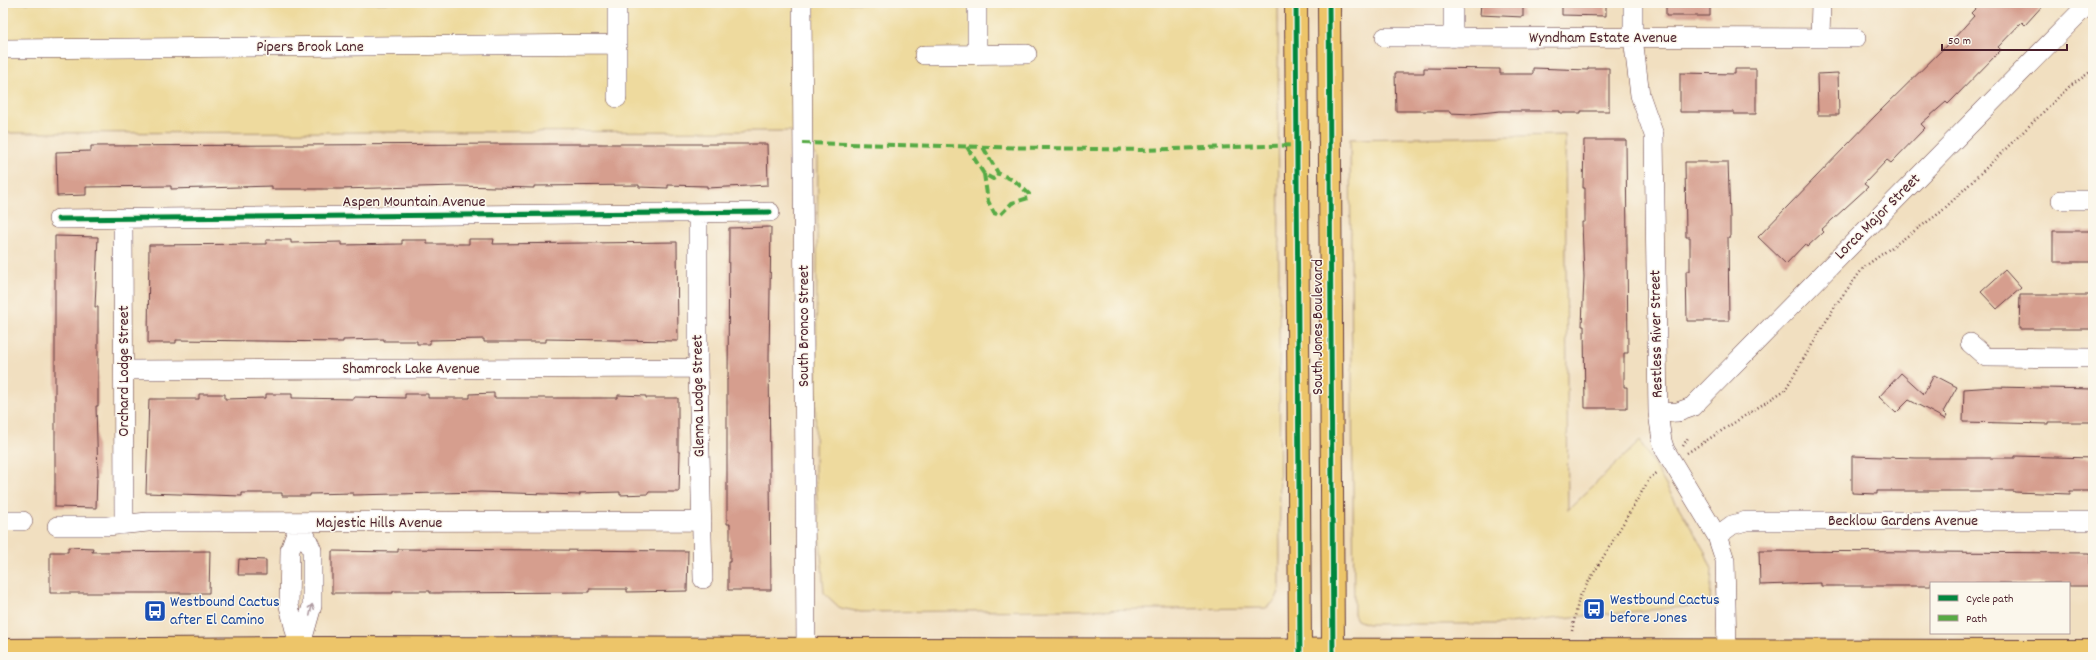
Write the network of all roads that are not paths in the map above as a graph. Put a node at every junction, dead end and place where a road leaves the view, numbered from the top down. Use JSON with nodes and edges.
{"nodes":[{"id":1,"x":617,"y":3,"type":"edge"},
{"id":2,"x":802,"y":3,"type":"edge"},
{"id":3,"x":977,"y":3,"type":"edge"},
{"id":4,"x":1296,"y":3,"type":"edge"},
{"id":5,"x":1329,"y":3,"type":"edge"},
{"id":6,"x":1453,"y":3,"type":"edge"},
{"id":7,"x":1633,"y":3,"type":"edge"},
{"id":8,"x":1821,"y":3,"type":"edge"},
{"id":9,"x":2089,"y":3,"type":"edge"},
{"id":10,"x":1385,"y":37,"type":"dead end"},
{"id":11,"x":1453,"y":38,"type":"junction"},
{"id":12,"x":1633,"y":38,"type":"junction"},
{"id":13,"x":1820,"y":38,"type":"junction"},
{"id":14,"x":1856,"y":38,"type":"dead end"},
{"id":15,"x":617,"y":44,"type":"junction"},
{"id":16,"x":3,"y":49,"type":"edge"},
{"id":17,"x":977,"y":54,"type":"junction"},
{"id":18,"x":1027,"y":54,"type":"dead end"},
{"id":19,"x":924,"y":55,"type":"dead end"},
{"id":20,"x":617,"y":98,"type":"dead end"},
{"id":21,"x":2061,"y":200,"type":"dead end"},
{"id":22,"x":2093,"y":200,"type":"edge"},
{"id":23,"x":770,"y":212,"type":"dead end"},
{"id":24,"x":698,"y":213,"type":"junction"},
{"id":25,"x":124,"y":218,"type":"junction"},
{"id":26,"x":58,"y":219,"type":"dead end"},
{"id":27,"x":1970,"y":343,"type":"dead end"},
{"id":28,"x":2093,"y":358,"type":"edge"},
{"id":29,"x":698,"y":368,"type":"junction"},
{"id":30,"x":124,"y":370,"type":"junction"},
{"id":31,"x":1658,"y":413,"type":"junction"},
{"id":32,"x":3,"y":521,"type":"edge"},
{"id":33,"x":23,"y":521,"type":"dead end"},
{"id":34,"x":702,"y":521,"type":"junction"},
{"id":35,"x":2093,"y":521,"type":"edge"},
{"id":36,"x":300,"y":523,"type":"junction"},
{"id":37,"x":124,"y":525,"type":"junction"},
{"id":38,"x":57,"y":526,"type":"dead end"},
{"id":39,"x":1717,"y":536,"type":"junction"},
{"id":40,"x":703,"y":580,"type":"dead end"},
{"id":41,"x":300,"y":648,"type":"junction"},
{"id":42,"x":3,"y":650,"type":"edge"},
{"id":43,"x":806,"y":650,"type":"junction"},
{"id":44,"x":1300,"y":650,"type":"junction"},
{"id":45,"x":1333,"y":650,"type":"junction"},
{"id":46,"x":1727,"y":651,"type":"junction"},
{"id":47,"x":2093,"y":651,"type":"edge"}],
"edges":[{"from":1,"to":15,"type":"street"},
{"from":2,"to":43,"type":"street","name":"South Bronco Street"},
{"from":3,"to":17,"type":"street"},
{"from":4,"to":44,"type":"main road","name":"South Jones Boulevard"},
{"from":5,"to":45,"type":"main road","name":"South Jones Boulevard"},
{"from":6,"to":11,"type":"street"},
{"from":7,"to":12,"type":"street","name":"Restless River Street"},
{"from":8,"to":13,"type":"street"},
{"from":9,"to":31,"type":"street","name":"Lorca Major Street"},
{"from":10,"to":11,"type":"street","name":"Wyndham Estate Avenue"},
{"from":11,"to":12,"type":"street","name":"Wyndham Estate Avenue"},
{"from":12,"to":13,"type":"street","name":"Wyndham Estate Avenue"},
{"from":12,"to":31,"type":"street","name":"Restless River Street"},
{"from":13,"to":14,"type":"street","name":"Wyndham Estate Avenue"},
{"from":15,"to":16,"type":"street","name":"Pipers Brook Lane"},
{"from":15,"to":20,"type":"street"},
{"from":17,"to":18,"type":"street"},
{"from":17,"to":19,"type":"street"},
{"from":21,"to":22,"type":"street"},
{"from":23,"to":24,"type":"street","name":"Aspen Mountain Avenue"},
{"from":24,"to":25,"type":"street","name":"Aspen Mountain Avenue"},
{"from":24,"to":29,"type":"street","name":"Glenna Lodge Street"},
{"from":25,"to":26,"type":"street","name":"Aspen Mountain Avenue"},
{"from":25,"to":30,"type":"street","name":"Orchard Lodge Street"},
{"from":27,"to":28,"type":"street"},
{"from":29,"to":30,"type":"street","name":"Shamrock Lake Avenue"},
{"from":29,"to":34,"type":"street","name":"Glenna Lodge Street"},
{"from":30,"to":37,"type":"street","name":"Orchard Lodge Street"},
{"from":31,"to":39,"type":"street","name":"Restless River Street"},
{"from":32,"to":33,"type":"street"},
{"from":34,"to":36,"type":"street","name":"Majestic Hills Avenue"},
{"from":34,"to":40,"type":"street","name":"Glenna Lodge Street"},
{"from":35,"to":39,"type":"street","name":"Becklow Gardens Avenue"},
{"from":36,"to":37,"type":"street","name":"Majestic Hills Avenue"},
{"from":36,"to":41,"type":"street"},
{"from":37,"to":38,"type":"street","name":"Majestic Hills Avenue"},
{"from":39,"to":46,"type":"street","name":"Restless River Street"},
{"from":41,"to":42,"type":"main road"},
{"from":41,"to":43,"type":"main road"},
{"from":43,"to":44,"type":"main road"},
{"from":44,"to":45,"type":"main road"},
{"from":45,"to":46,"type":"main road"},
{"from":46,"to":47,"type":"main road"}]}
